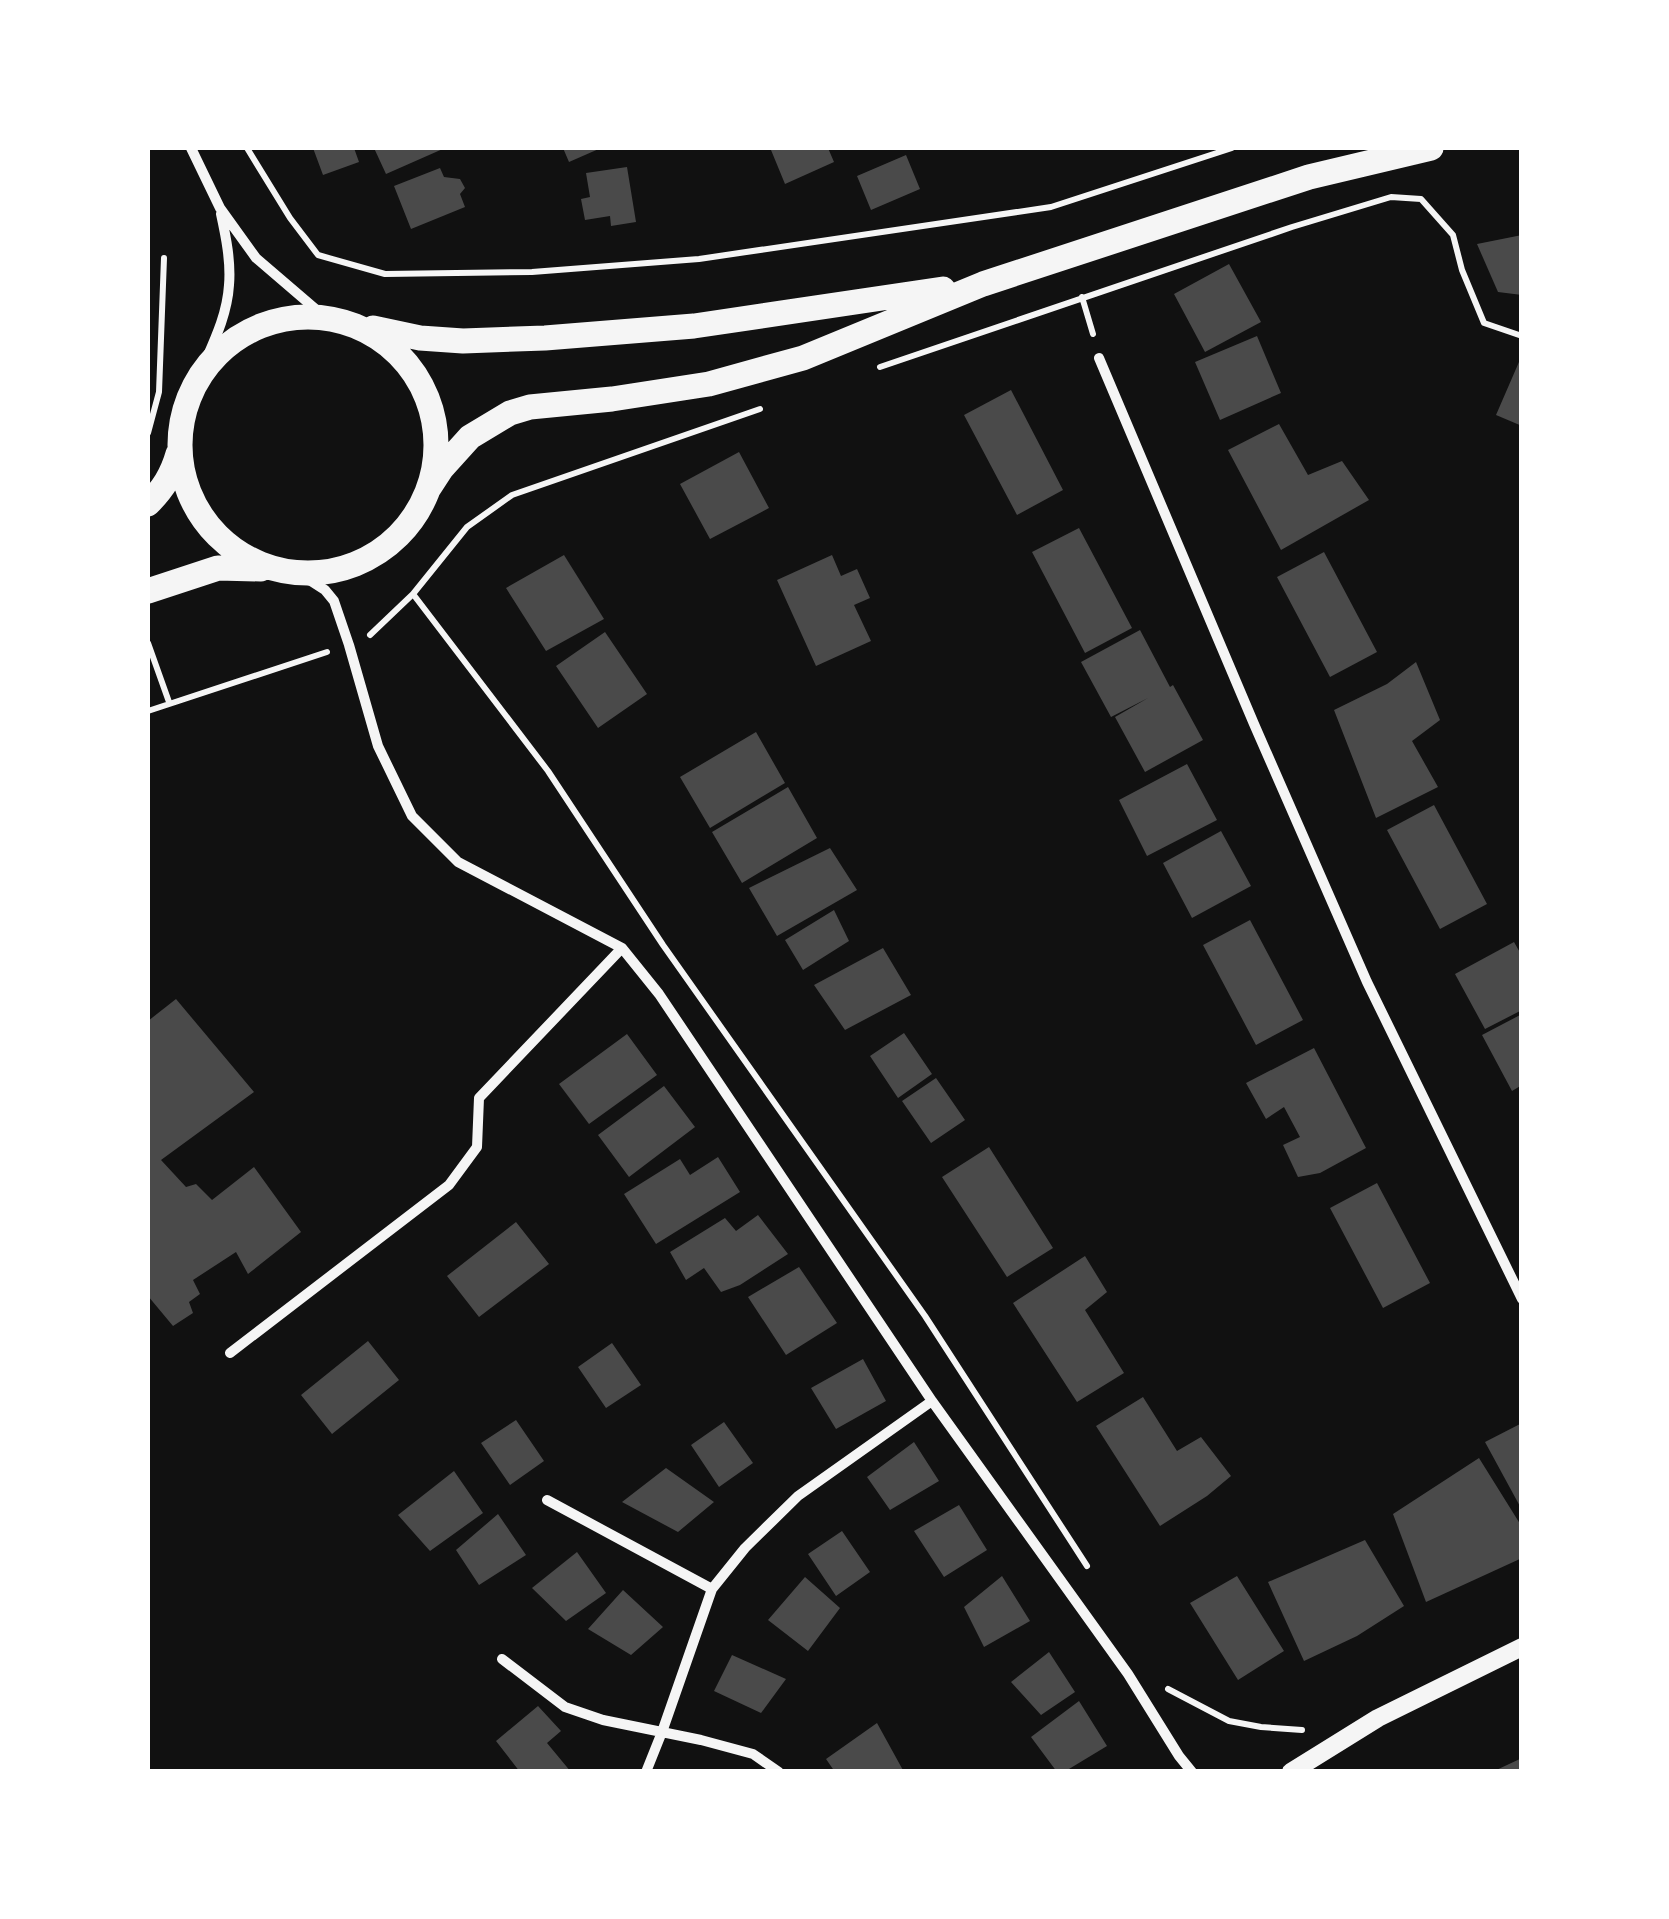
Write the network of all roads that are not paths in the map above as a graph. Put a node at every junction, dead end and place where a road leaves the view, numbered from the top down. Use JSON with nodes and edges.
{"nodes":[{"id":1,"x":190,"y":148,"type":"edge"},
{"id":2,"x":1431,"y":148,"type":"edge"},
{"id":3,"x":220,"y":208,"type":"junction"},
{"id":4,"x":983,"y":284,"type":"junction"},
{"id":5,"x":335,"y":320,"type":"junction"},
{"id":6,"x":1099,"y":358,"type":"road end"},
{"id":7,"x":198,"y":376,"type":"junction"},
{"id":8,"x":179,"y":451,"type":"junction"},
{"id":9,"x":429,"y":488,"type":"junction"},
{"id":10,"x":148,"y":504,"type":"edge"},
{"id":11,"x":286,"y":572,"type":"junction"},
{"id":12,"x":148,"y":591,"type":"edge"},
{"id":13,"x":622,"y":948,"type":"junction"},
{"id":14,"x":1522,"y":1299,"type":"edge"},
{"id":15,"x":230,"y":1353,"type":"dead end"},
{"id":16,"x":932,"y":1402,"type":"junction"},
{"id":17,"x":546,"y":1500,"type":"dead end"},
{"id":18,"x":712,"y":1589,"type":"junction"},
{"id":19,"x":1522,"y":1647,"type":"edge"},
{"id":20,"x":502,"y":1658,"type":"dead end"},
{"id":21,"x":662,"y":1732,"type":"junction"},
{"id":22,"x":646,"y":1772,"type":"edge"},
{"id":23,"x":779,"y":1772,"type":"edge"},
{"id":24,"x":1192,"y":1772,"type":"edge"},
{"id":25,"x":1292,"y":1772,"type":"edge"}],
"edges":[{"from":1,"to":3,"type":"street"},
{"from":2,"to":4,"type":"main road"},
{"from":3,"to":5,"type":"street"},
{"from":3,"to":7,"type":"street"},
{"from":4,"to":5,"type":"main road"},
{"from":4,"to":9,"type":"main road"},
{"from":5,"to":7,"type":"main road"},
{"from":5,"to":9,"type":"main road"},
{"from":6,"to":14,"type":"street"},
{"from":7,"to":8,"type":"main road"},
{"from":8,"to":10,"type":"main road"},
{"from":8,"to":11,"type":"main road"},
{"from":9,"to":11,"type":"main road"},
{"from":11,"to":12,"type":"main road"},
{"from":11,"to":13,"type":"street"},
{"from":13,"to":15,"type":"street"},
{"from":13,"to":16,"type":"street"},
{"from":16,"to":18,"type":"street"},
{"from":16,"to":24,"type":"street"},
{"from":17,"to":18,"type":"street"},
{"from":18,"to":21,"type":"street"},
{"from":19,"to":25,"type":"street"},
{"from":20,"to":21,"type":"street"},
{"from":21,"to":22,"type":"street"},
{"from":21,"to":23,"type":"street"}]}
